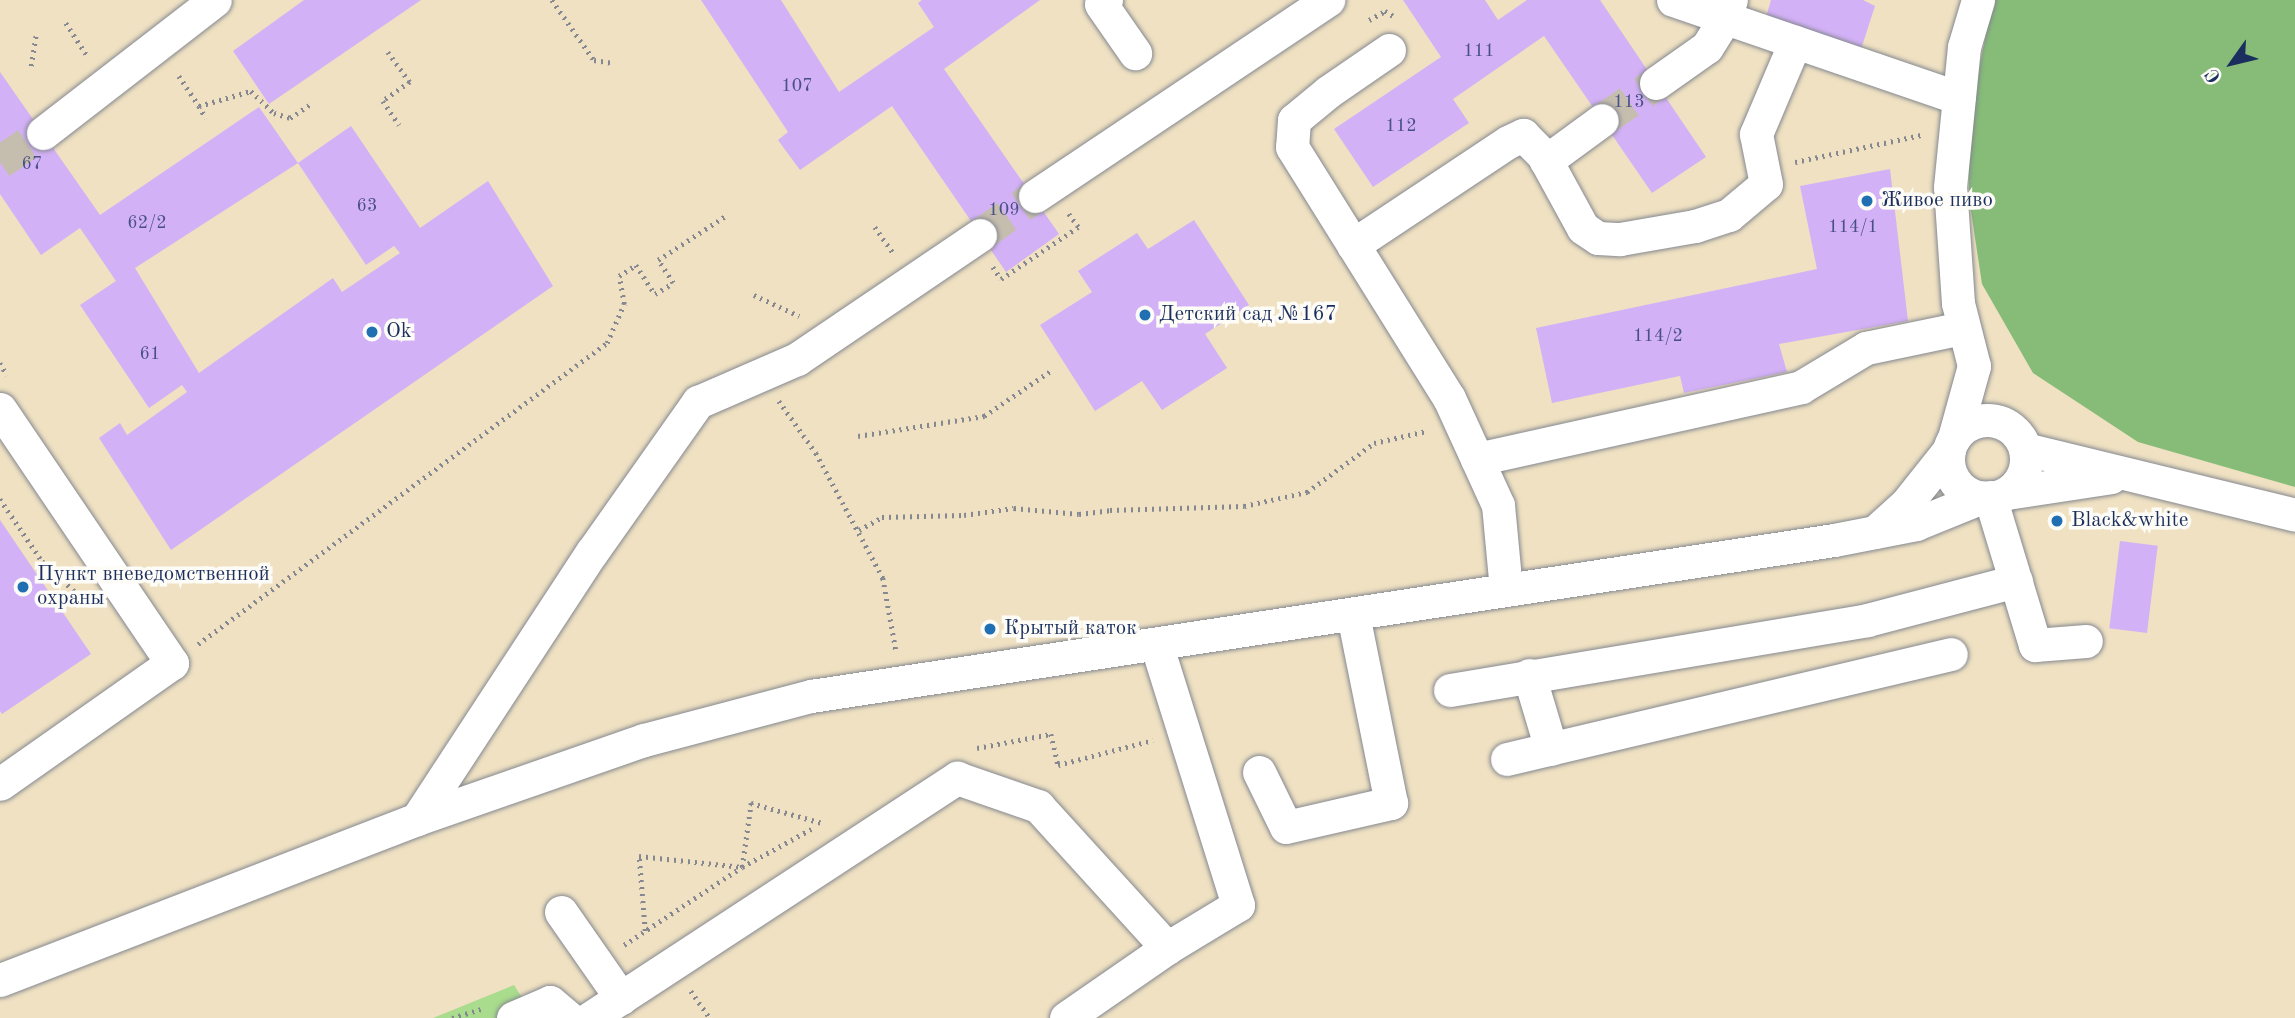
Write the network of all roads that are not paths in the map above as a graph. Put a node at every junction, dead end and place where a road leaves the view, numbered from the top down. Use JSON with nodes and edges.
{"nodes":[{"id":1,"x":215,"y":0,"type":"edge"},
{"id":2,"x":1106,"y":0,"type":"edge"},
{"id":3,"x":1328,"y":0,"type":"edge"},
{"id":4,"x":1673,"y":0,"type":"edge"},
{"id":5,"x":1978,"y":0,"type":"edge"},
{"id":6,"x":1728,"y":9,"type":"edge"},
{"id":7,"x":1292,"y":10,"type":"edge"},
{"id":8,"x":1795,"y":42,"type":"junction"},
{"id":9,"x":1390,"y":50,"type":"dead end"},
{"id":10,"x":1135,"y":53,"type":"dead end"},
{"id":11,"x":1656,"y":83,"type":"tunnel mouth"},
{"id":12,"x":1959,"y":98,"type":"junction"},
{"id":13,"x":1602,"y":120,"type":"tunnel mouth"},
{"id":14,"x":43,"y":133,"type":"tunnel mouth"},
{"id":15,"x":1546,"y":161,"type":"junction"},
{"id":16,"x":1042,"y":192,"type":"tunnel mouth"},
{"id":17,"x":977,"y":237,"type":"tunnel mouth"},
{"id":18,"x":1353,"y":245,"type":"junction"},
{"id":19,"x":1963,"y":327,"type":"junction"},
{"id":20,"x":1974,"y":366,"type":"junction"},
{"id":21,"x":0,"y":409,"type":"edge"},
{"id":22,"x":2018,"y":439,"type":"junction"},
{"id":23,"x":1952,"y":444,"type":"junction"},
{"id":24,"x":1478,"y":458,"type":"junction"},
{"id":25,"x":2128,"y":474,"type":"junction"},
{"id":26,"x":1993,"y":496,"type":"junction"},
{"id":27,"x":2295,"y":515,"type":"edge"},
{"id":28,"x":1875,"y":532,"type":"junction"},
{"id":29,"x":2015,"y":581,"type":"junction"},
{"id":30,"x":1506,"y":589,"type":"junction"},
{"id":31,"x":1353,"y":614,"type":"junction"},
{"id":32,"x":2086,"y":641,"type":"dead end"},
{"id":33,"x":1157,"y":646,"type":"junction"},
{"id":34,"x":1951,"y":654,"type":"dead end"},
{"id":35,"x":1529,"y":675,"type":"junction"},
{"id":36,"x":1450,"y":690,"type":"dead end"},
{"id":37,"x":1551,"y":749,"type":"junction"},
{"id":38,"x":1507,"y":759,"type":"dead end"},
{"id":39,"x":1259,"y":772,"type":"dead end"},
{"id":40,"x":0,"y":785,"type":"edge"},
{"id":41,"x":417,"y":819,"type":"junction"},
{"id":42,"x":561,"y":912,"type":"dead end"},
{"id":43,"x":1167,"y":948,"type":"junction"},
{"id":44,"x":0,"y":980,"type":"edge"},
{"id":45,"x":621,"y":998,"type":"junction"},
{"id":46,"x":513,"y":1018,"type":"edge"},
{"id":47,"x":569,"y":1018,"type":"edge"},
{"id":48,"x":590,"y":1018,"type":"edge"},
{"id":49,"x":1066,"y":1018,"type":"edge"}],
"edges":[{"from":1,"to":14,"type":"street"},
{"from":2,"to":10,"type":"street"},
{"from":3,"to":7,"type":"street"},
{"from":4,"to":6,"type":"street"},
{"from":5,"to":12,"type":"street"},
{"from":6,"to":8,"type":"street"},
{"from":6,"to":11,"type":"street"},
{"from":7,"to":16,"type":"street"},
{"from":8,"to":12,"type":"street"},
{"from":8,"to":15,"type":"street"},
{"from":9,"to":18,"type":"street"},
{"from":12,"to":19,"type":"street"},
{"from":13,"to":15,"type":"street"},
{"from":15,"to":18,"type":"street"},
{"from":17,"to":41,"type":"street"},
{"from":18,"to":24,"type":"street"},
{"from":19,"to":20,"type":"street"},
{"from":19,"to":24,"type":"street"},
{"from":20,"to":22,"type":"street"},
{"from":20,"to":23,"type":"street"},
{"from":21,"to":40,"type":"street"},
{"from":22,"to":23,"type":"street"},
{"from":22,"to":25,"type":"street"},
{"from":22,"to":26,"type":"street"},
{"from":23,"to":26,"type":"street"},
{"from":23,"to":28,"type":"street"},
{"from":24,"to":30,"type":"street"},
{"from":25,"to":26,"type":"street"},
{"from":25,"to":27,"type":"street"},
{"from":26,"to":28,"type":"street"},
{"from":26,"to":29,"type":"street"},
{"from":28,"to":30,"type":"street"},
{"from":29,"to":32,"type":"street"},
{"from":29,"to":35,"type":"street"},
{"from":30,"to":31,"type":"street"},
{"from":31,"to":33,"type":"street"},
{"from":31,"to":39,"type":"street"},
{"from":33,"to":41,"type":"street"},
{"from":33,"to":43,"type":"street"},
{"from":34,"to":37,"type":"street"},
{"from":35,"to":36,"type":"street"},
{"from":35,"to":37,"type":"street"},
{"from":37,"to":38,"type":"street"},
{"from":41,"to":44,"type":"street"},
{"from":42,"to":45,"type":"street"},
{"from":43,"to":45,"type":"street"},
{"from":43,"to":49,"type":"street"},
{"from":45,"to":48,"type":"street"},
{"from":46,"to":47,"type":"street"}]}
